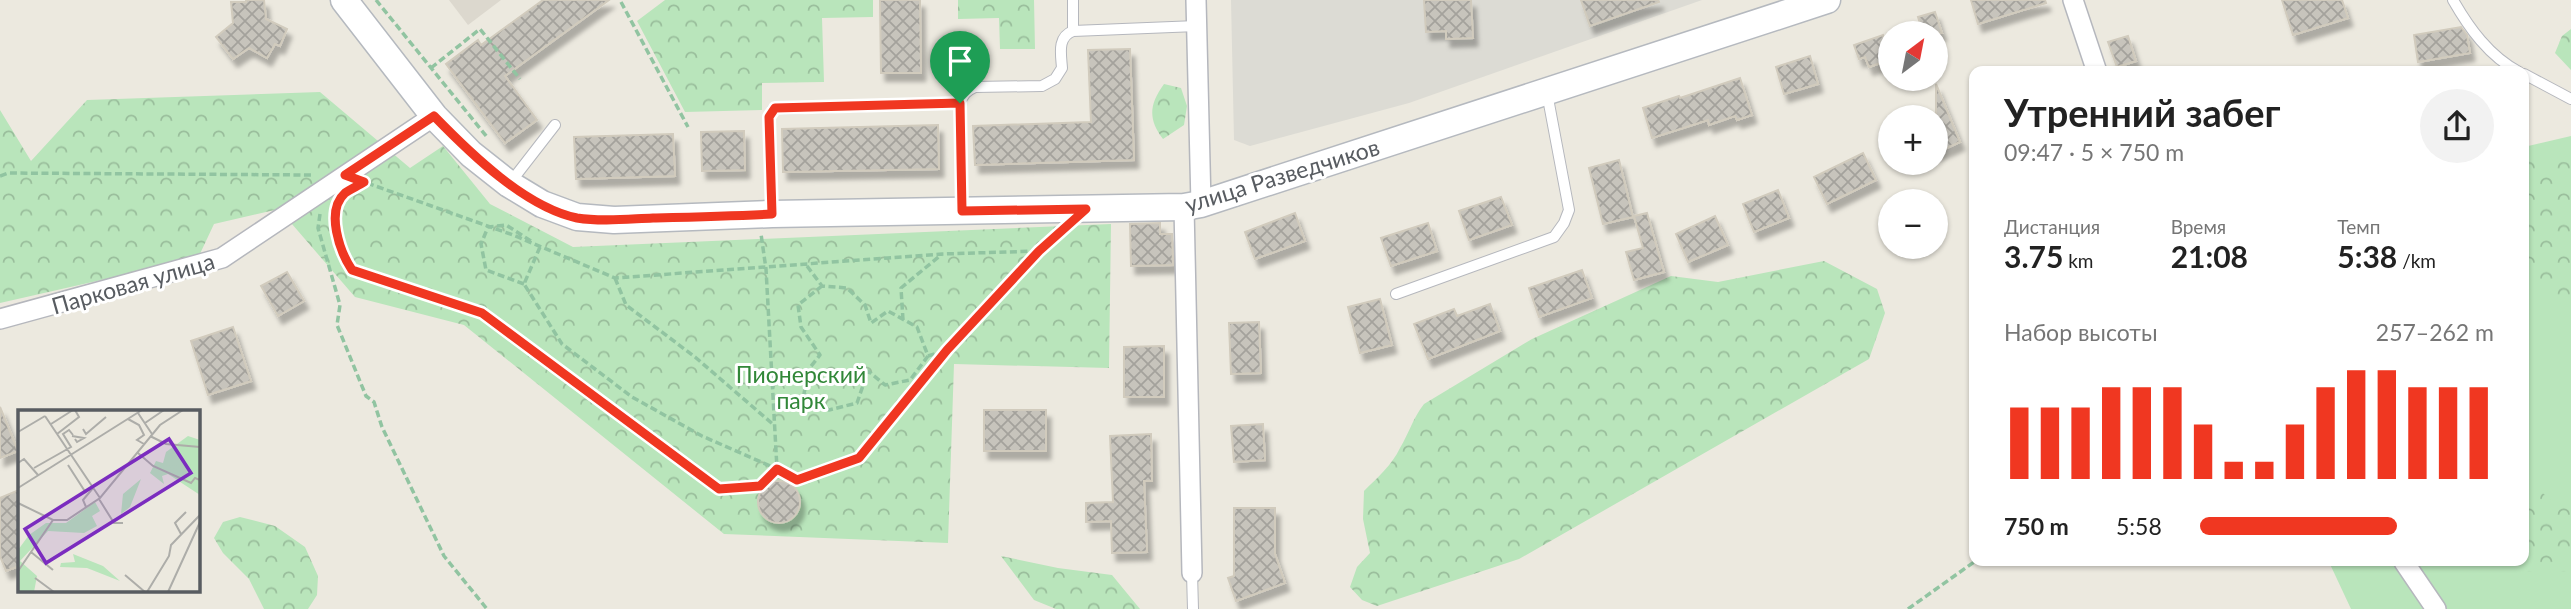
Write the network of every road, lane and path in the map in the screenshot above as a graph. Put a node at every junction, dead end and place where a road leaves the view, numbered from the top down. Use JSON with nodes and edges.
{"nodes":[{"id":1,"x":344,"y":0,"type":"edge"},
{"id":2,"x":376,"y":0,"type":"edge"},
{"id":3,"x":1073,"y":0,"type":"edge"},
{"id":4,"x":1196,"y":0,"type":"edge"},
{"id":5,"x":1827,"y":0,"type":"edge"},
{"id":6,"x":2073,"y":0,"type":"edge"},
{"id":7,"x":2453,"y":0,"type":"edge"},
{"id":8,"x":621,"y":2,"type":"dead end"},
{"id":9,"x":1197,"y":26,"type":"junction"},
{"id":10,"x":1073,"y":31,"type":"junction"},
{"id":11,"x":2094,"y":66,"type":"edge"},
{"id":12,"x":2508,"y":66,"type":"edge"},
{"id":13,"x":431,"y":68,"type":"junction"},
{"id":14,"x":2529,"y":77,"type":"edge"},
{"id":15,"x":520,"y":79,"type":"dead end"},
{"id":16,"x":1547,"y":93,"type":"junction"},
{"id":17,"x":2571,"y":99,"type":"edge"},
{"id":18,"x":960,"y":103,"type":"junction"},
{"id":19,"x":434,"y":116,"type":"junction"},
{"id":20,"x":555,"y":125,"type":"dead end"},
{"id":21,"x":688,"y":127,"type":"dead end"},
{"id":22,"x":489,"y":139,"type":"dead end"},
{"id":23,"x":0,"y":176,"type":"edge"},
{"id":24,"x":509,"y":184,"type":"junction"},
{"id":25,"x":338,"y":186,"type":"junction"},
{"id":26,"x":1193,"y":206,"type":"junction"},
{"id":27,"x":1086,"y":209,"type":"junction"},
{"id":28,"x":962,"y":211,"type":"junction"},
{"id":29,"x":765,"y":214,"type":"junction"},
{"id":30,"x":488,"y":226,"type":"junction"},
{"id":31,"x":541,"y":247,"type":"junction"},
{"id":32,"x":1039,"y":251,"type":"junction"},
{"id":33,"x":942,"y":254,"type":"junction"},
{"id":34,"x":807,"y":266,"type":"junction"},
{"id":35,"x":766,"y":269,"type":"junction"},
{"id":36,"x":615,"y":278,"type":"junction"},
{"id":37,"x":524,"y":284,"type":"junction"},
{"id":38,"x":822,"y":286,"type":"junction"},
{"id":39,"x":1396,"y":294,"type":"dead end"},
{"id":40,"x":0,"y":319,"type":"edge"},
{"id":41,"x":903,"y":320,"type":"junction"},
{"id":42,"x":947,"y":350,"type":"junction"},
{"id":43,"x":928,"y":356,"type":"junction"},
{"id":44,"x":775,"y":426,"type":"junction"},
{"id":45,"x":777,"y":469,"type":"junction"},
{"id":46,"x":1969,"y":566,"type":"edge"},
{"id":47,"x":2407,"y":566,"type":"edge"},
{"id":48,"x":1192,"y":573,"type":"joint"},
{"id":49,"x":487,"y":609,"type":"edge"},
{"id":50,"x":1193,"y":609,"type":"edge"},
{"id":51,"x":1908,"y":609,"type":"edge"},
{"id":52,"x":2437,"y":609,"type":"edge"}],
"edges":[{"from":1,"to":19,"type":"street","name":"улица Разведчиков"},
{"from":2,"to":13,"type":"path"},
{"from":3,"to":10,"type":"lane"},
{"from":4,"to":9,"type":"street"},
{"from":5,"to":16,"type":"street","name":"улица Разведчиков"},
{"from":6,"to":11,"type":"street"},
{"from":7,"to":12,"type":"lane"},
{"from":8,"to":21,"type":"path"},
{"from":9,"to":10,"type":"lane"},
{"from":9,"to":26,"type":"street"},
{"from":10,"to":18,"type":"lane"},
{"from":13,"to":15,"type":"path"},
{"from":13,"to":22,"type":"path"},
{"from":14,"to":17,"type":"lane"},
{"from":16,"to":26,"type":"street","name":"улица Разведчиков"},
{"from":16,"to":39,"type":"lane"},
{"from":18,"to":28,"type":"lane"},
{"from":18,"to":29,"type":"lane"},
{"from":19,"to":24,"type":"street","name":"улица Разведчиков"},
{"from":19,"to":25,"type":"street","name":"Парковая улица"},
{"from":20,"to":24,"type":"lane"},
{"from":23,"to":25,"type":"path"},
{"from":24,"to":29,"type":"street","name":"улица Разведчиков"},
{"from":25,"to":30,"type":"path"},
{"from":25,"to":40,"type":"street","name":"Парковая улица"},
{"from":25,"to":45,"type":"path"},
{"from":25,"to":49,"type":"path"},
{"from":26,"to":27,"type":"street","name":"улица Разведчиков"},
{"from":26,"to":48,"type":"street"},
{"from":27,"to":28,"type":"street","name":"улица Разведчиков"},
{"from":27,"to":32,"type":"path"},
{"from":28,"to":29,"type":"street","name":"улица Разведчиков"},
{"from":29,"to":35,"type":"path"},
{"from":30,"to":31,"type":"path"},
{"from":30,"to":37,"type":"path"},
{"from":31,"to":36,"type":"path"},
{"from":31,"to":37,"type":"path"},
{"from":32,"to":33,"type":"path"},
{"from":32,"to":42,"type":"path"},
{"from":33,"to":34,"type":"path"},
{"from":33,"to":41,"type":"path"},
{"from":34,"to":35,"type":"path"},
{"from":34,"to":38,"type":"path"},
{"from":35,"to":36,"type":"path"},
{"from":35,"to":44,"type":"path"},
{"from":36,"to":44,"type":"path"},
{"from":37,"to":45,"type":"path"},
{"from":38,"to":41,"type":"path"},
{"from":38,"to":43,"type":"path"},
{"from":41,"to":43,"type":"path"},
{"from":42,"to":43,"type":"path"},
{"from":42,"to":45,"type":"path"},
{"from":44,"to":45,"type":"path"},
{"from":46,"to":51,"type":"path"},
{"from":47,"to":52,"type":"street"},
{"from":48,"to":50,"type":"lane"}]}
